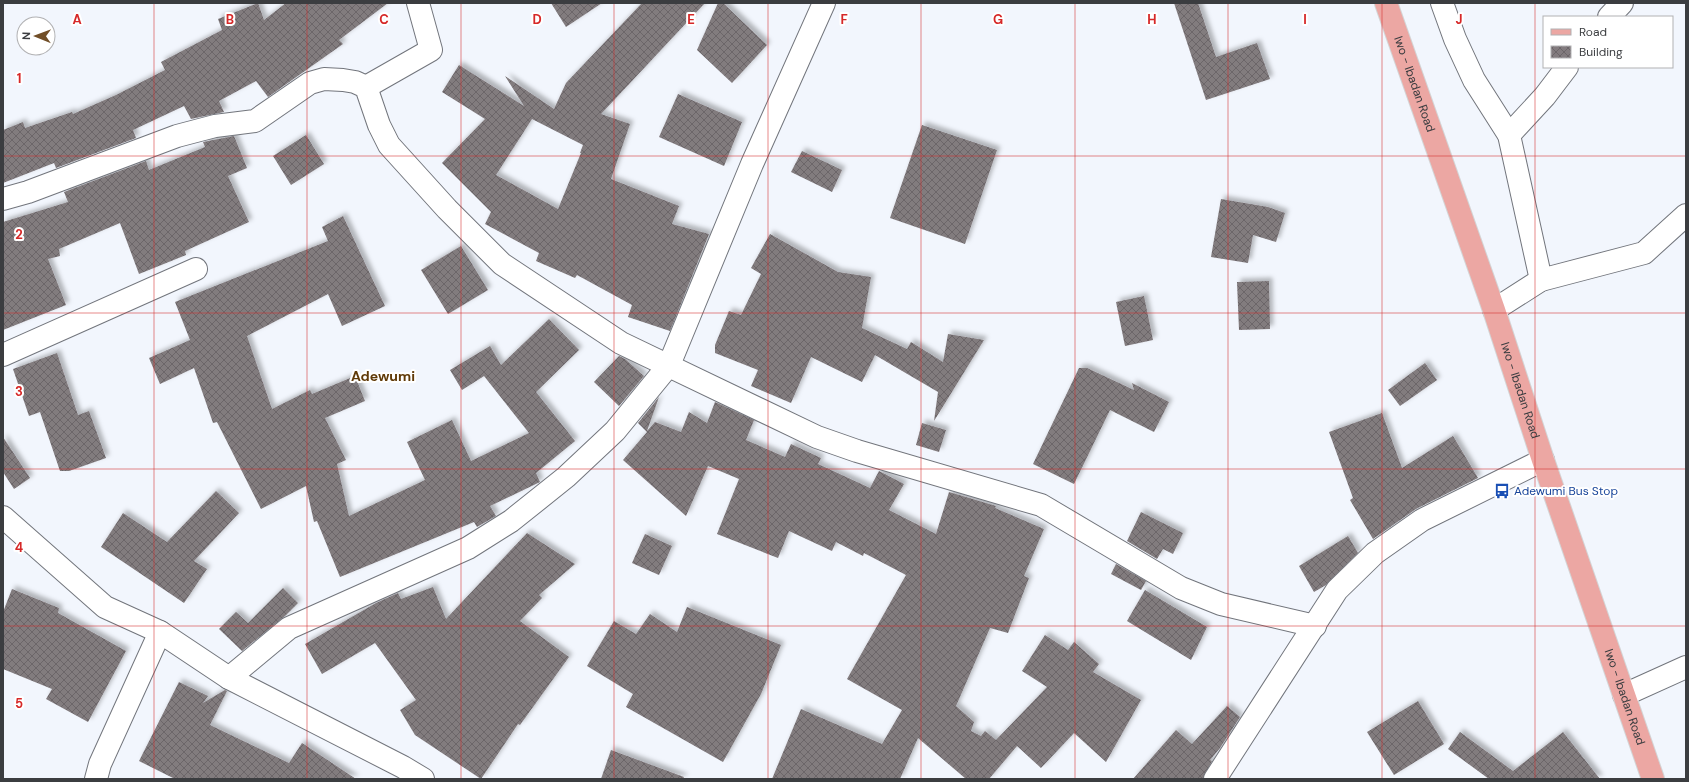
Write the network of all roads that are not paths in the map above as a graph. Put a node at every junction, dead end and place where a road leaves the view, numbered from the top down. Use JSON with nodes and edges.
{"nodes":[{"id":1,"x":418,"y":3,"type":"edge"},
{"id":2,"x":824,"y":3,"type":"edge"},
{"id":3,"x":1386,"y":3,"type":"edge"},
{"id":4,"x":1442,"y":3,"type":"edge"},
{"id":5,"x":1622,"y":3,"type":"edge"},
{"id":6,"x":1610,"y":16,"type":"edge"},
{"id":7,"x":1566,"y":68,"type":"edge"},
{"id":8,"x":366,"y":87,"type":"junction"},
{"id":9,"x":1509,"y":135,"type":"junction"},
{"id":10,"x":3,"y":199,"type":"edge"},
{"id":11,"x":1686,"y":215,"type":"edge"},
{"id":12,"x":196,"y":269,"type":"dead end"},
{"id":13,"x":1541,"y":280,"type":"junction"},
{"id":14,"x":1494,"y":310,"type":"junction"},
{"id":15,"x":3,"y":354,"type":"edge"},
{"id":16,"x":669,"y":366,"type":"junction"},
{"id":17,"x":1542,"y":460,"type":"junction"},
{"id":18,"x":3,"y":517,"type":"edge"},
{"id":19,"x":1315,"y":626,"type":"junction"},
{"id":20,"x":160,"y":632,"type":"junction"},
{"id":21,"x":1686,"y":667,"type":"edge"},
{"id":22,"x":229,"y":678,"type":"junction"},
{"id":23,"x":1624,"y":695,"type":"junction"},
{"id":24,"x":96,"y":779,"type":"edge"},
{"id":25,"x":423,"y":779,"type":"edge"},
{"id":26,"x":1215,"y":779,"type":"edge"},
{"id":27,"x":1653,"y":779,"type":"edge"}],
"edges":[{"from":1,"to":8,"type":"street"},
{"from":2,"to":16,"type":"street"},
{"from":3,"to":14,"type":"main road","name":"Iwo - Ibadan Road"},
{"from":4,"to":9,"type":"street"},
{"from":5,"to":6,"type":"street"},
{"from":7,"to":9,"type":"street"},
{"from":8,"to":10,"type":"street"},
{"from":8,"to":16,"type":"street"},
{"from":9,"to":13,"type":"street"},
{"from":11,"to":13,"type":"street"},
{"from":12,"to":15,"type":"street"},
{"from":13,"to":14,"type":"street"},
{"from":14,"to":17,"type":"main road","name":"Iwo - Ibadan Road"},
{"from":16,"to":19,"type":"street"},
{"from":16,"to":22,"type":"street"},
{"from":17,"to":19,"type":"street"},
{"from":17,"to":23,"type":"main road","name":"Iwo - Ibadan Road"},
{"from":18,"to":20,"type":"street"},
{"from":19,"to":26,"type":"street"},
{"from":20,"to":22,"type":"street"},
{"from":20,"to":24,"type":"street"},
{"from":21,"to":23,"type":"street"},
{"from":22,"to":25,"type":"street"},
{"from":23,"to":27,"type":"main road","name":"Iwo - Ibadan Road"}]}
